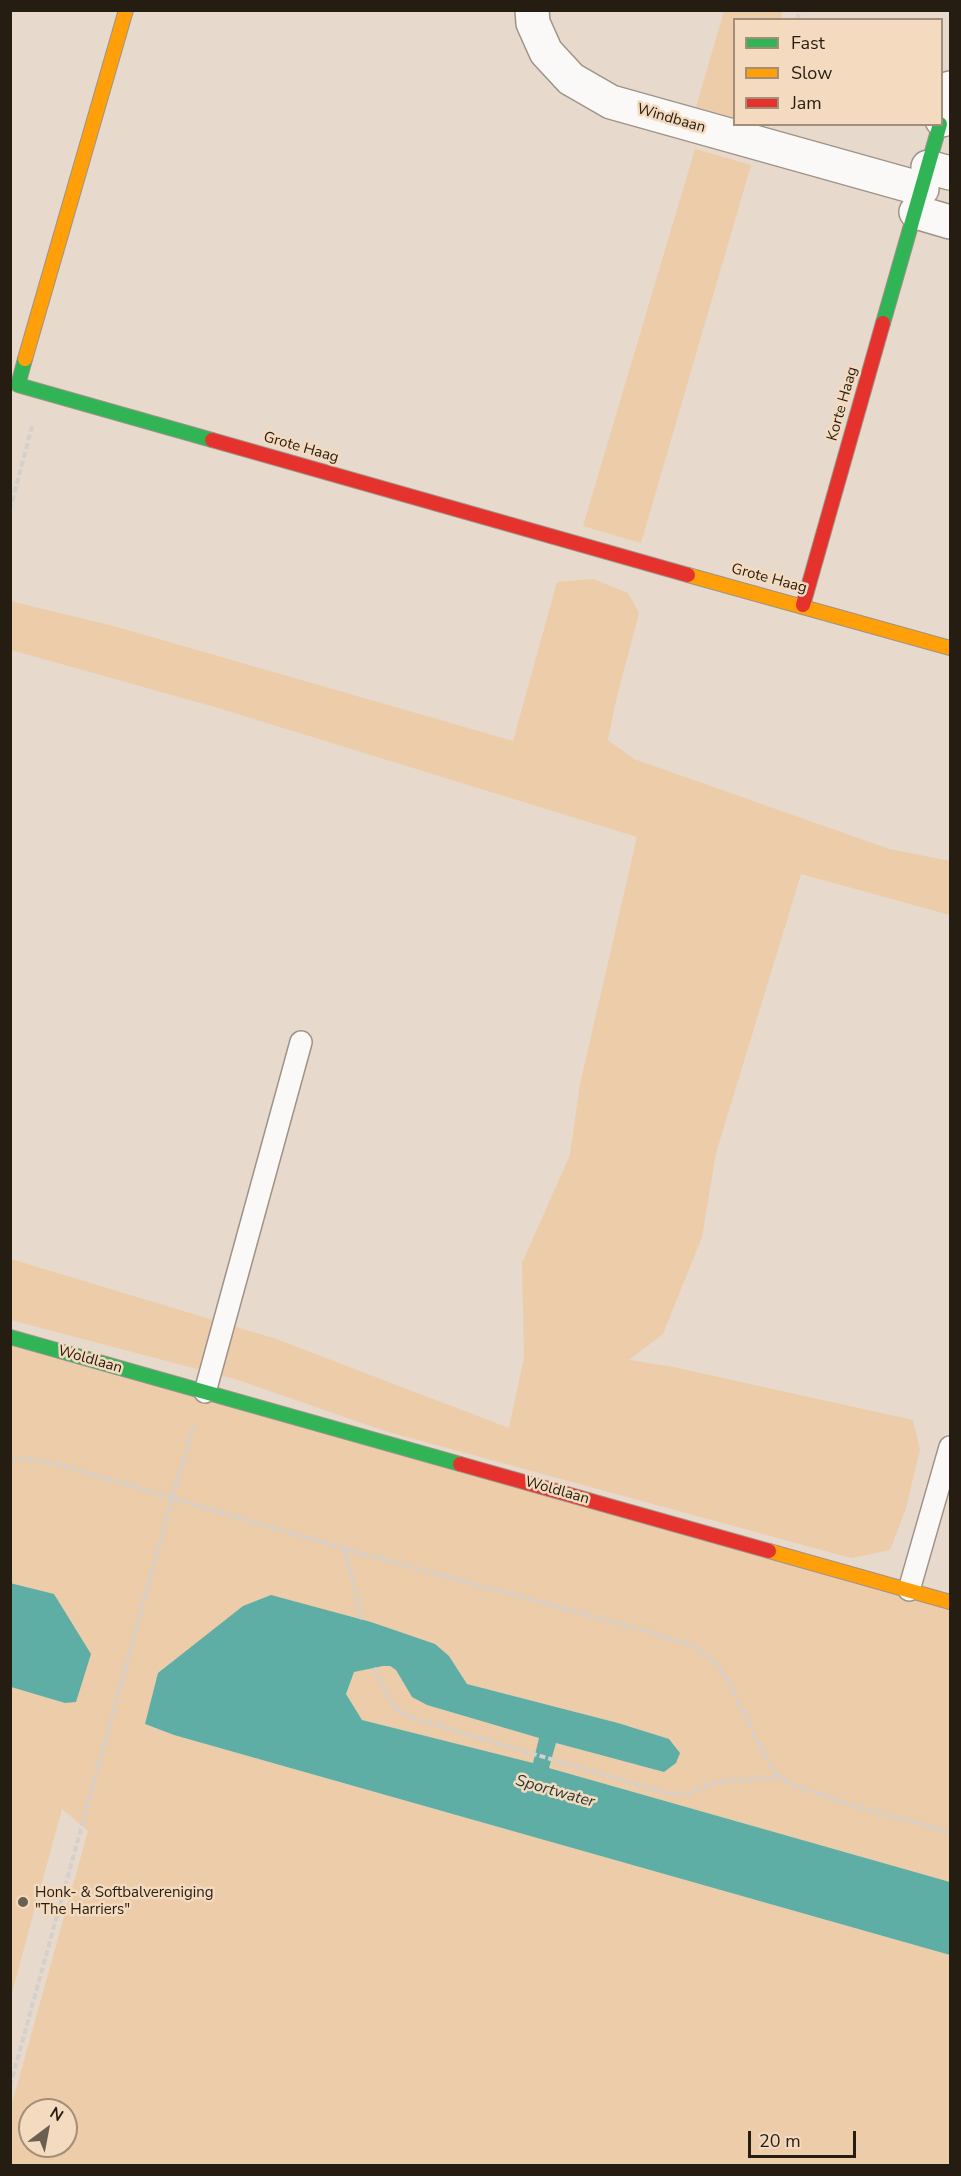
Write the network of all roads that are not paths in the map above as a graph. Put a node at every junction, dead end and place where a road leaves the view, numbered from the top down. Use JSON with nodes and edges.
{"nodes":[{"id":1,"x":126,"y":10,"type":"edge"},
{"id":2,"x":532,"y":10,"type":"edge"},
{"id":3,"x":951,"y":88,"type":"edge"},
{"id":4,"x":943,"y":116,"type":"edge"},
{"id":5,"x":940,"y":126,"type":"edge"},
{"id":6,"x":929,"y":185,"type":"edge"},
{"id":7,"x":951,"y":222,"type":"edge"},
{"id":8,"x":803,"y":605,"type":"junction"},
{"id":9,"x":951,"y":648,"type":"edge"},
{"id":10,"x":301,"y":1042,"type":"dead end"},
{"id":11,"x":10,"y":1337,"type":"edge"},
{"id":12,"x":205,"y":1392,"type":"junction"},
{"id":13,"x":951,"y":1447,"type":"edge"},
{"id":14,"x":909,"y":1590,"type":"junction"},
{"id":15,"x":951,"y":1602,"type":"edge"}],
"edges":[{"from":1,"to":8,"type":"street","name":"Grote Haag"},
{"from":2,"to":6,"type":"street","name":"Windbaan"},
{"from":3,"to":4,"type":"street"},
{"from":5,"to":6,"type":"street","name":"Korte Haag"},
{"from":6,"to":7,"type":"street","name":"Windbaan"},
{"from":6,"to":8,"type":"street","name":"Korte Haag"},
{"from":8,"to":9,"type":"street","name":"Grote Haag"},
{"from":10,"to":12,"type":"lane"},
{"from":11,"to":12,"type":"street","name":"Woldlaan"},
{"from":12,"to":14,"type":"street","name":"Woldlaan"},
{"from":13,"to":14,"type":"lane"},
{"from":14,"to":15,"type":"street","name":"Woldlaan"}]}
